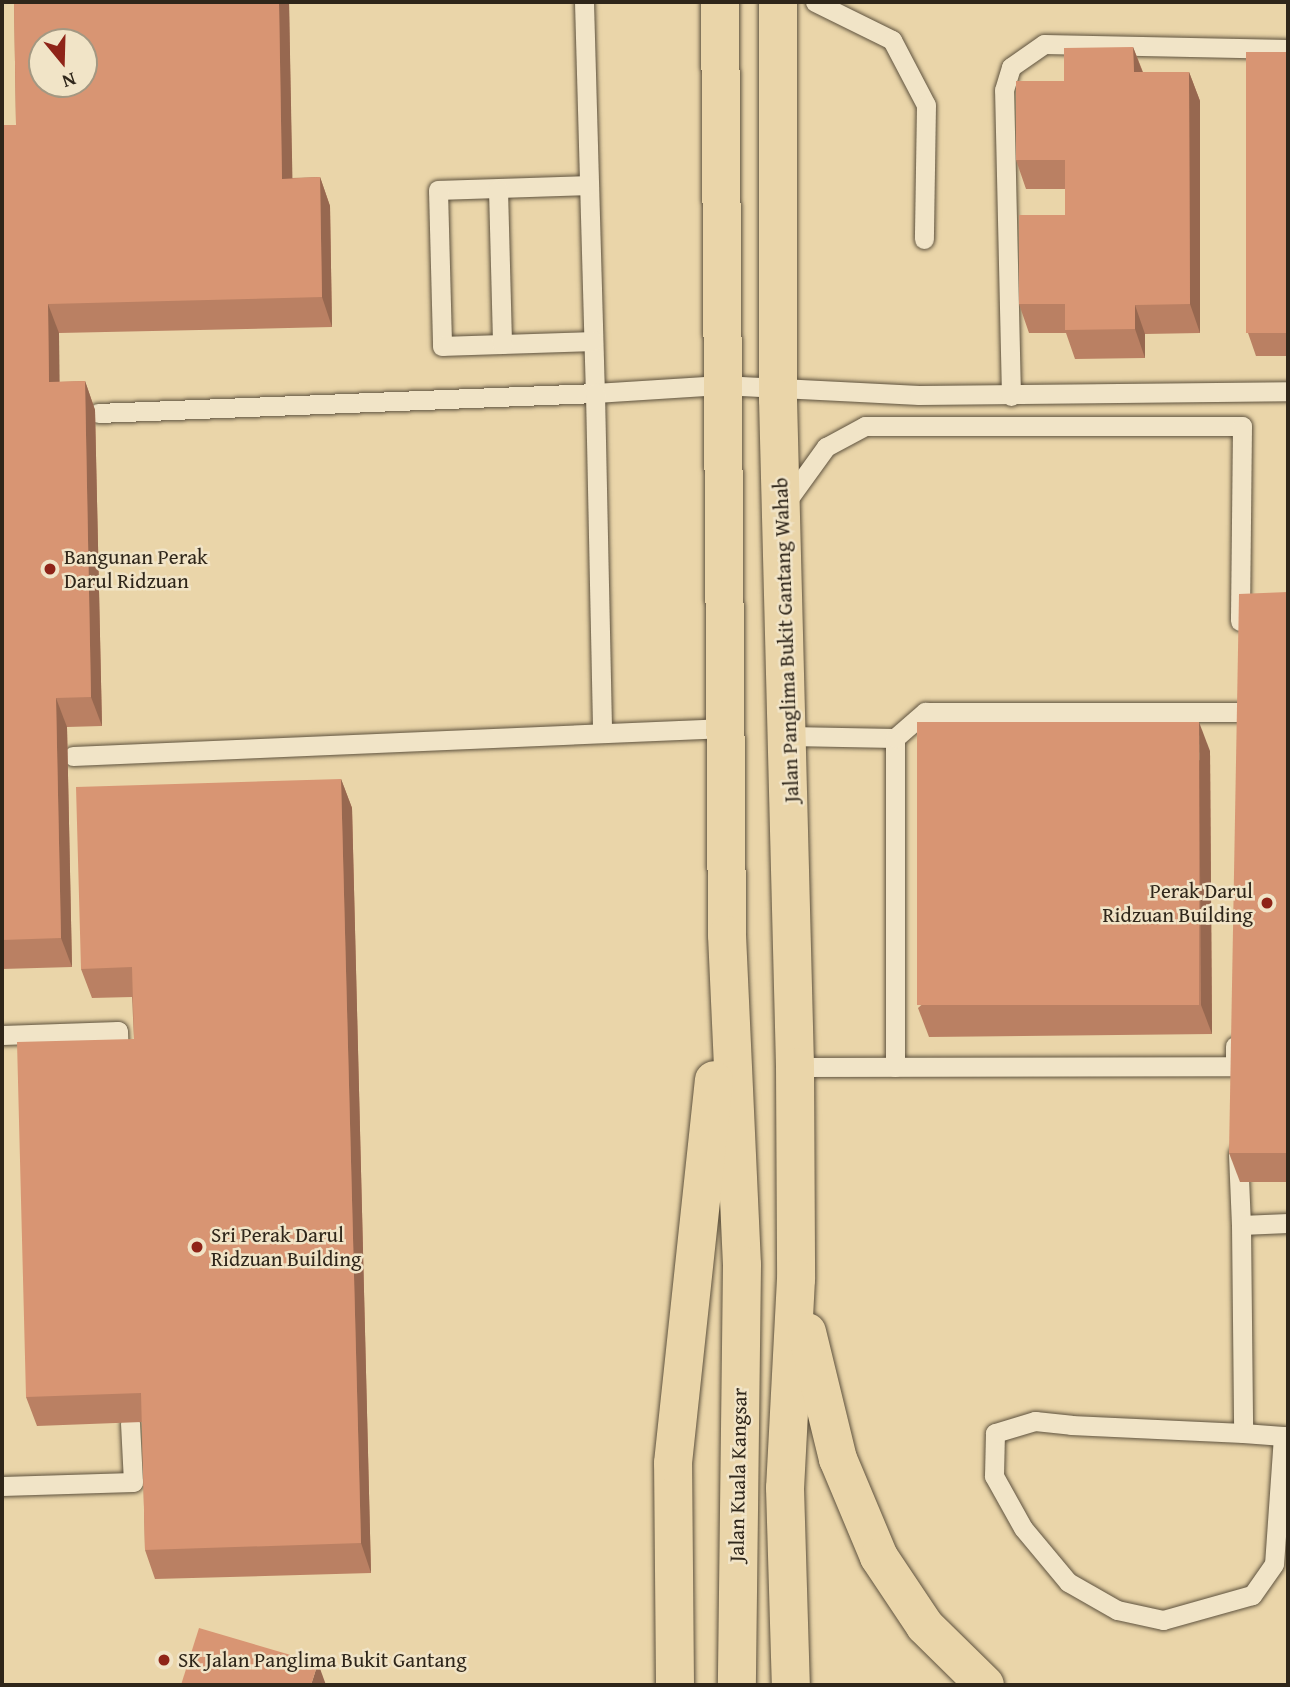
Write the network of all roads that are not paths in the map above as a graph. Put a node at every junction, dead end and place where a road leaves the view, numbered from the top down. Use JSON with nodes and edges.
{"nodes":[{"id":1,"x":584,"y":2,"type":"edge"},
{"id":2,"x":720,"y":2,"type":"edge"},
{"id":3,"x":778,"y":2,"type":"edge"},
{"id":4,"x":815,"y":2,"type":"edge"},
{"id":5,"x":1288,"y":49,"type":"edge"},
{"id":6,"x":589,"y":185,"type":"junction"},
{"id":7,"x":498,"y":189,"type":"junction"},
{"id":8,"x":924,"y":239,"type":"dead end"},
{"id":9,"x":593,"y":341,"type":"junction"},
{"id":10,"x":502,"y":344,"type":"junction"},
{"id":11,"x":721,"y":385,"type":"junction"},
{"id":12,"x":778,"y":385,"type":"junction"},
{"id":13,"x":1288,"y":391,"type":"edge"},
{"id":14,"x":595,"y":393,"type":"junction"},
{"id":15,"x":1011,"y":396,"type":"junction"},
{"id":16,"x":97,"y":412,"type":"dead end"},
{"id":17,"x":783,"y":508,"type":"junction"},
{"id":18,"x":1264,"y":595,"type":"edge"},
{"id":19,"x":1240,"y":596,"type":"junction"},
{"id":20,"x":1240,"y":648,"type":"edge"},
{"id":21,"x":1240,"y":686,"type":"edge"},
{"id":22,"x":1240,"y":712,"type":"junction"},
{"id":23,"x":726,"y":727,"type":"junction"},
{"id":24,"x":602,"y":730,"type":"junction"},
{"id":25,"x":789,"y":736,"type":"junction"},
{"id":26,"x":895,"y":738,"type":"junction"},
{"id":27,"x":1240,"y":739,"type":"edge"},
{"id":28,"x":73,"y":756,"type":"dead end"},
{"id":29,"x":727,"y":935,"type":"junction"},
{"id":30,"x":1236,"y":1025,"type":"edge"},
{"id":31,"x":2,"y":1035,"type":"edge"},
{"id":32,"x":1235,"y":1066,"type":"junction"},
{"id":33,"x":795,"y":1067,"type":"junction"},
{"id":34,"x":895,"y":1067,"type":"junction"},
{"id":35,"x":119,"y":1069,"type":"edge"},
{"id":36,"x":1236,"y":1093,"type":"edge"},
{"id":37,"x":1237,"y":1132,"type":"edge"},
{"id":38,"x":1288,"y":1223,"type":"edge"},
{"id":39,"x":1241,"y":1224,"type":"junction"},
{"id":40,"x":796,"y":1279,"type":"junction"},
{"id":41,"x":130,"y":1423,"type":"edge"},
{"id":42,"x":1243,"y":1433,"type":"junction"},
{"id":43,"x":1285,"y":1436,"type":"edge"},
{"id":44,"x":2,"y":1486,"type":"edge"},
{"id":45,"x":675,"y":1685,"type":"edge"},
{"id":46,"x":737,"y":1685,"type":"edge"},
{"id":47,"x":791,"y":1685,"type":"edge"},
{"id":48,"x":985,"y":1685,"type":"edge"}],
"edges":[{"from":1,"to":6,"type":"lane"},
{"from":2,"to":11,"type":"highway"},
{"from":3,"to":12,"type":"highway","name":"Jalan Panglima Bukit Gantang Wahab"},
{"from":4,"to":8,"type":"lane"},
{"from":5,"to":15,"type":"lane"},
{"from":6,"to":7,"type":"lane"},
{"from":6,"to":9,"type":"lane"},
{"from":7,"to":10,"type":"lane"},
{"from":7,"to":10,"type":"lane"},
{"from":9,"to":10,"type":"lane"},
{"from":9,"to":14,"type":"lane"},
{"from":11,"to":12,"type":"lane"},
{"from":11,"to":14,"type":"lane"},
{"from":11,"to":23,"type":"highway"},
{"from":12,"to":15,"type":"lane"},
{"from":12,"to":17,"type":"highway","name":"Jalan Panglima Bukit Gantang Wahab"},
{"from":13,"to":15,"type":"lane"},
{"from":14,"to":16,"type":"lane"},
{"from":14,"to":24,"type":"lane"},
{"from":17,"to":19,"type":"lane"},
{"from":17,"to":25,"type":"highway","name":"Jalan Panglima Bukit Gantang Wahab"},
{"from":18,"to":19,"type":"lane"},
{"from":19,"to":20,"type":"lane"},
{"from":21,"to":22,"type":"lane"},
{"from":22,"to":26,"type":"lane"},
{"from":22,"to":27,"type":"lane"},
{"from":23,"to":24,"type":"lane"},
{"from":23,"to":29,"type":"highway"},
{"from":24,"to":28,"type":"lane"},
{"from":25,"to":26,"type":"lane"},
{"from":25,"to":33,"type":"highway","name":"Jalan Panglima Bukit Gantang Wahab"},
{"from":26,"to":34,"type":"lane"},
{"from":29,"to":45,"type":"highway"},
{"from":29,"to":46,"type":"highway","name":"Jalan Kuala Kangsar"},
{"from":30,"to":32,"type":"lane"},
{"from":31,"to":35,"type":"lane"},
{"from":32,"to":34,"type":"lane"},
{"from":32,"to":36,"type":"lane"},
{"from":33,"to":34,"type":"lane"},
{"from":33,"to":40,"type":"highway","name":"Jalan Panglima Bukit Gantang Wahab"},
{"from":37,"to":39,"type":"lane"},
{"from":38,"to":39,"type":"lane"},
{"from":39,"to":42,"type":"lane"},
{"from":40,"to":47,"type":"highway"},
{"from":40,"to":48,"type":"highway"},
{"from":41,"to":44,"type":"lane"},
{"from":42,"to":43,"type":"lane"},
{"from":42,"to":43,"type":"lane"}]}
